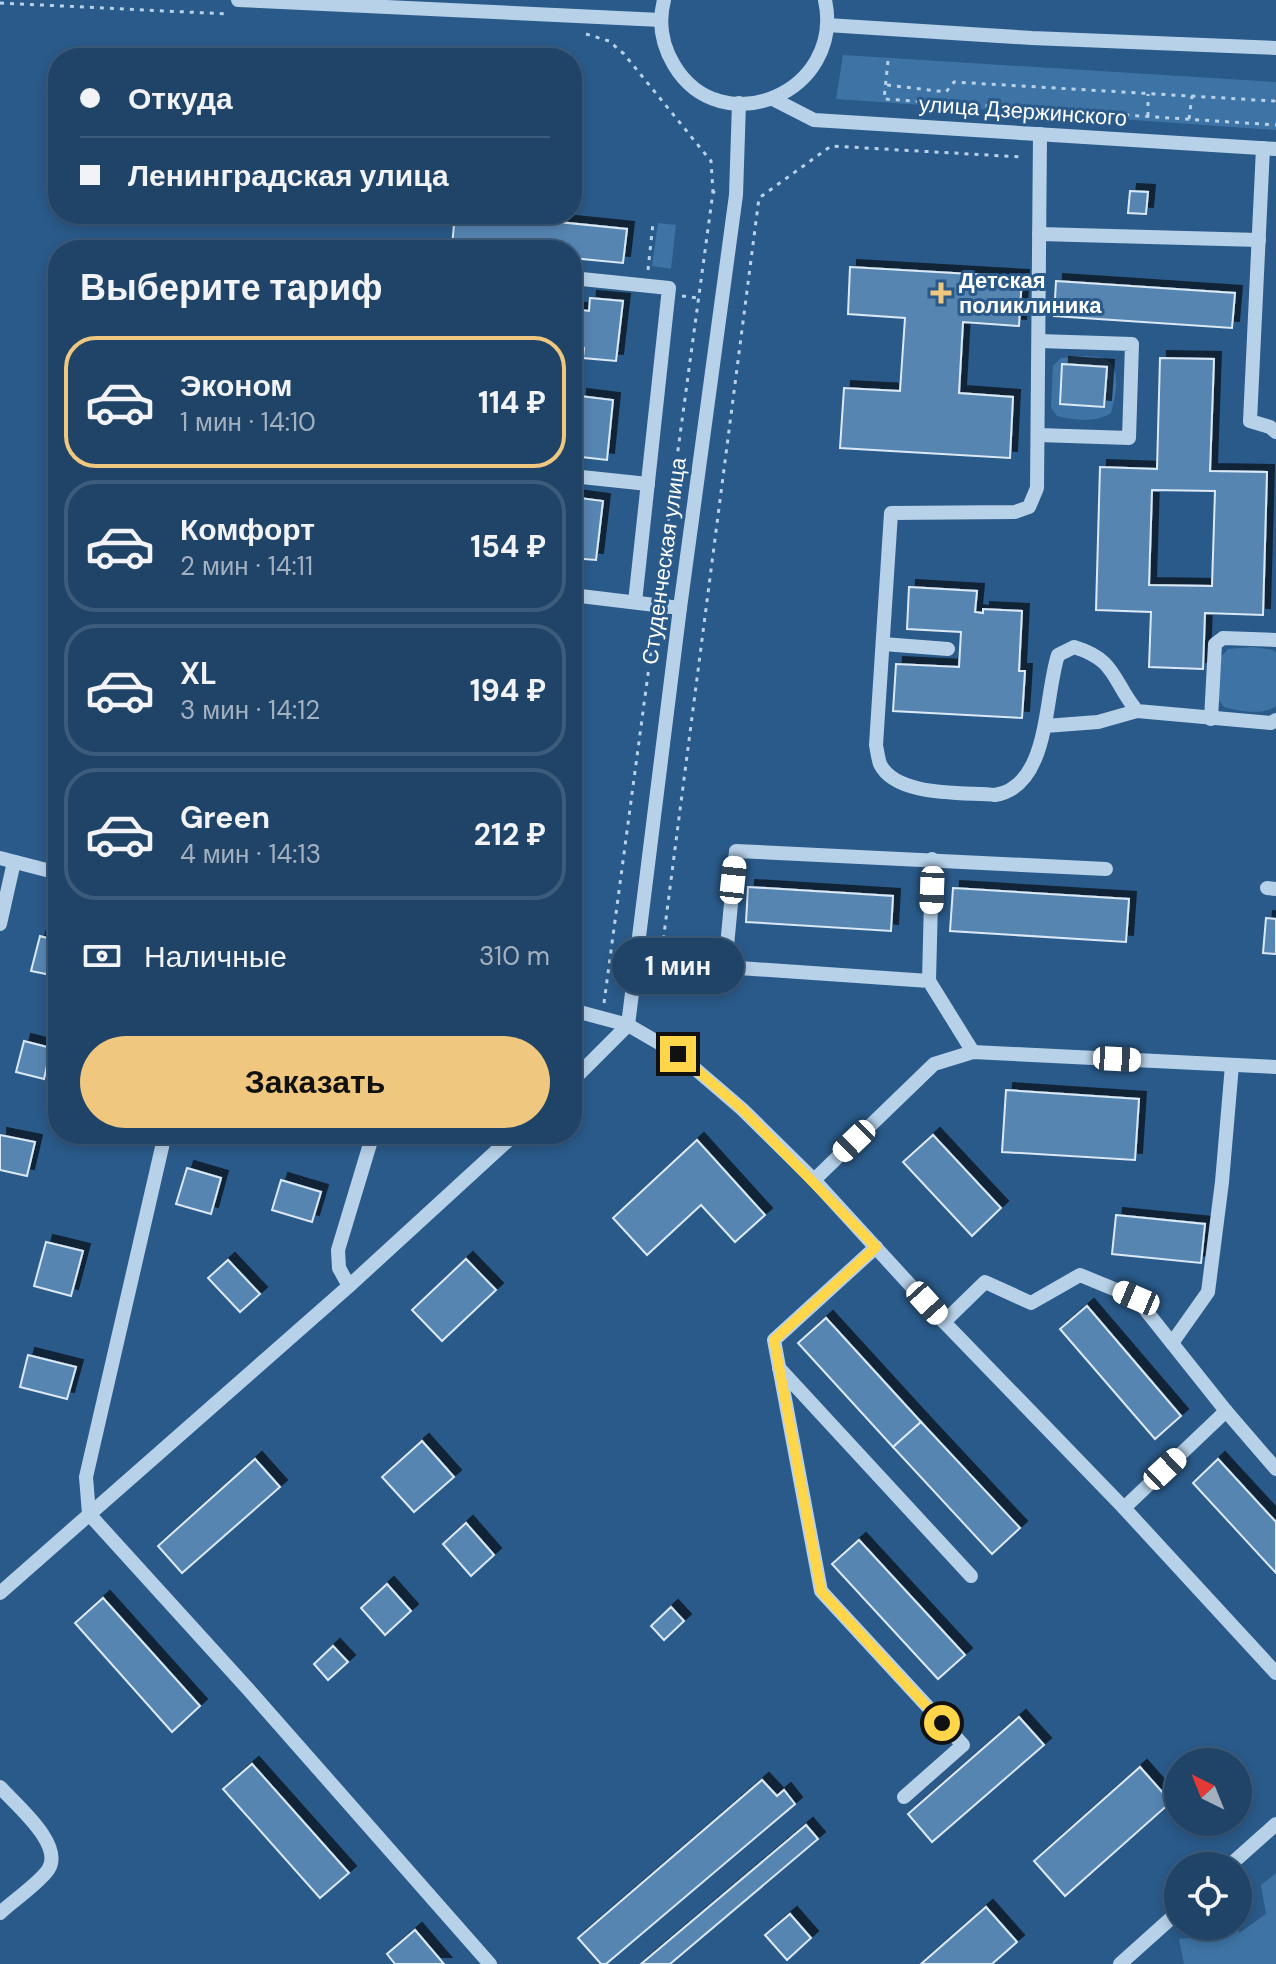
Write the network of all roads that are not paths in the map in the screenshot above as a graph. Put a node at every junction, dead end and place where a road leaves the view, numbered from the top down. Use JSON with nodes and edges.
{"nodes":[{"id":1,"x":664,"y":0,"type":"edge"},
{"id":2,"x":825,"y":0,"type":"edge"},
{"id":3,"x":354,"y":3,"type":"edge"},
{"id":4,"x":240,"y":7,"type":"edge"},
{"id":5,"x":661,"y":20,"type":"junction"},
{"id":6,"x":827,"y":25,"type":"junction"},
{"id":7,"x":1276,"y":48,"type":"edge"},
{"id":8,"x":773,"y":99,"type":"junction"},
{"id":9,"x":739,"y":103,"type":"junction"},
{"id":10,"x":1040,"y":134,"type":"junction"},
{"id":11,"x":1270,"y":148,"type":"edge"},
{"id":12,"x":1039,"y":234,"type":"junction"},
{"id":13,"x":1259,"y":240,"type":"junction"},
{"id":14,"x":582,"y":279,"type":"edge"},
{"id":15,"x":1039,"y":341,"type":"junction"},
{"id":16,"x":1276,"y":432,"type":"edge"},
{"id":17,"x":1038,"y":435,"type":"junction"},
{"id":18,"x":582,"y":477,"type":"edge"},
{"id":19,"x":648,"y":484,"type":"junction"},
{"id":20,"x":582,"y":596,"type":"edge"},
{"id":21,"x":635,"y":602,"type":"junction"},
{"id":22,"x":680,"y":608,"type":"junction"},
{"id":23,"x":1276,"y":640,"type":"edge"},
{"id":24,"x":883,"y":644,"type":"junction"},
{"id":25,"x":948,"y":649,"type":"dead end"},
{"id":26,"x":1137,"y":711,"type":"junction"},
{"id":27,"x":1211,"y":719,"type":"junction"},
{"id":28,"x":1276,"y":720,"type":"edge"},
{"id":29,"x":1045,"y":726,"type":"junction"},
{"id":30,"x":932,"y":859,"type":"junction"},
{"id":31,"x":7,"y":860,"type":"edge"},
{"id":32,"x":1106,"y":869,"type":"dead end"},
{"id":33,"x":48,"y":870,"type":"edge"},
{"id":34,"x":0,"y":924,"type":"edge"},
{"id":35,"x":929,"y":981,"type":"junction"},
{"id":36,"x":582,"y":1013,"type":"edge"},
{"id":37,"x":628,"y":1025,"type":"junction"},
{"id":38,"x":973,"y":1052,"type":"junction"},
{"id":39,"x":1232,"y":1065,"type":"junction"},
{"id":40,"x":1276,"y":1067,"type":"edge"},
{"id":41,"x":582,"y":1071,"type":"edge"},
{"id":42,"x":163,"y":1144,"type":"edge"},
{"id":43,"x":370,"y":1144,"type":"edge"},
{"id":44,"x":504,"y":1144,"type":"edge"},
{"id":45,"x":814,"y":1180,"type":"junction"},
{"id":46,"x":876,"y":1247,"type":"junction"},
{"id":47,"x":349,"y":1286,"type":"junction"},
{"id":48,"x":944,"y":1322,"type":"junction"},
{"id":49,"x":1172,"y":1343,"type":"junction"},
{"id":50,"x":779,"y":1367,"type":"junction"},
{"id":51,"x":1226,"y":1411,"type":"junction"},
{"id":52,"x":1276,"y":1469,"type":"edge"},
{"id":53,"x":1124,"y":1508,"type":"junction"},
{"id":54,"x":89,"y":1514,"type":"junction"},
{"id":55,"x":971,"y":1576,"type":"dead end"},
{"id":56,"x":0,"y":1593,"type":"edge"},
{"id":57,"x":1276,"y":1673,"type":"edge"},
{"id":58,"x":0,"y":1787,"type":"edge"},
{"id":59,"x":904,"y":1797,"type":"dead end"},
{"id":60,"x":1276,"y":1824,"type":"edge"},
{"id":61,"x":1245,"y":1852,"type":"edge"},
{"id":62,"x":0,"y":1913,"type":"edge"},
{"id":63,"x":1164,"y":1925,"type":"edge"},
{"id":64,"x":490,"y":1964,"type":"edge"},
{"id":65,"x":1120,"y":1964,"type":"edge"}],
"edges":[{"from":1,"to":5,"type":"street"},
{"from":2,"to":6,"type":"street"},
{"from":3,"to":4,"type":"street"},
{"from":3,"to":5,"type":"street"},
{"from":5,"to":9,"type":"street"},
{"from":6,"to":7,"type":"street"},
{"from":6,"to":8,"type":"street"},
{"from":8,"to":9,"type":"street"},
{"from":8,"to":10,"type":"street","name":"улица Дзержинского"},
{"from":9,"to":22,"type":"street","name":"Студенческая улица"},
{"from":10,"to":11,"type":"street","name":"улица Дзержинского"},
{"from":10,"to":12,"type":"street"},
{"from":11,"to":13,"type":"street"},
{"from":12,"to":13,"type":"street"},
{"from":12,"to":15,"type":"street"},
{"from":13,"to":16,"type":"street"},
{"from":14,"to":19,"type":"street"},
{"from":15,"to":17,"type":"street"},
{"from":15,"to":17,"type":"street"},
{"from":17,"to":24,"type":"street"},
{"from":18,"to":19,"type":"street"},
{"from":19,"to":21,"type":"street"},
{"from":20,"to":21,"type":"street"},
{"from":21,"to":22,"type":"street"},
{"from":22,"to":37,"type":"street","name":"Студенческая улица"},
{"from":23,"to":27,"type":"street"},
{"from":24,"to":25,"type":"street"},
{"from":24,"to":29,"type":"street"},
{"from":26,"to":27,"type":"street"},
{"from":26,"to":29,"type":"street"},
{"from":26,"to":29,"type":"street"},
{"from":27,"to":28,"type":"street"},
{"from":30,"to":32,"type":"street"},
{"from":30,"to":35,"type":"street"},
{"from":30,"to":35,"type":"street"},
{"from":31,"to":33,"type":"street"},
{"from":31,"to":34,"type":"street"},
{"from":35,"to":38,"type":"street"},
{"from":36,"to":37,"type":"street"},
{"from":37,"to":41,"type":"street"},
{"from":37,"to":45,"type":"street"},
{"from":38,"to":39,"type":"street"},
{"from":38,"to":45,"type":"street"},
{"from":39,"to":40,"type":"street"},
{"from":39,"to":49,"type":"street"},
{"from":42,"to":54,"type":"street"},
{"from":43,"to":47,"type":"street"},
{"from":44,"to":47,"type":"street"},
{"from":45,"to":46,"type":"street"},
{"from":46,"to":48,"type":"street"},
{"from":46,"to":50,"type":"street"},
{"from":47,"to":54,"type":"street"},
{"from":48,"to":49,"type":"street"},
{"from":48,"to":53,"type":"street"},
{"from":49,"to":51,"type":"street"},
{"from":50,"to":55,"type":"street"},
{"from":50,"to":59,"type":"street"},
{"from":51,"to":52,"type":"street"},
{"from":51,"to":53,"type":"street"},
{"from":53,"to":57,"type":"street"},
{"from":54,"to":56,"type":"street"},
{"from":54,"to":64,"type":"street"},
{"from":58,"to":62,"type":"street"},
{"from":60,"to":61,"type":"street"},
{"from":63,"to":65,"type":"street"}]}
